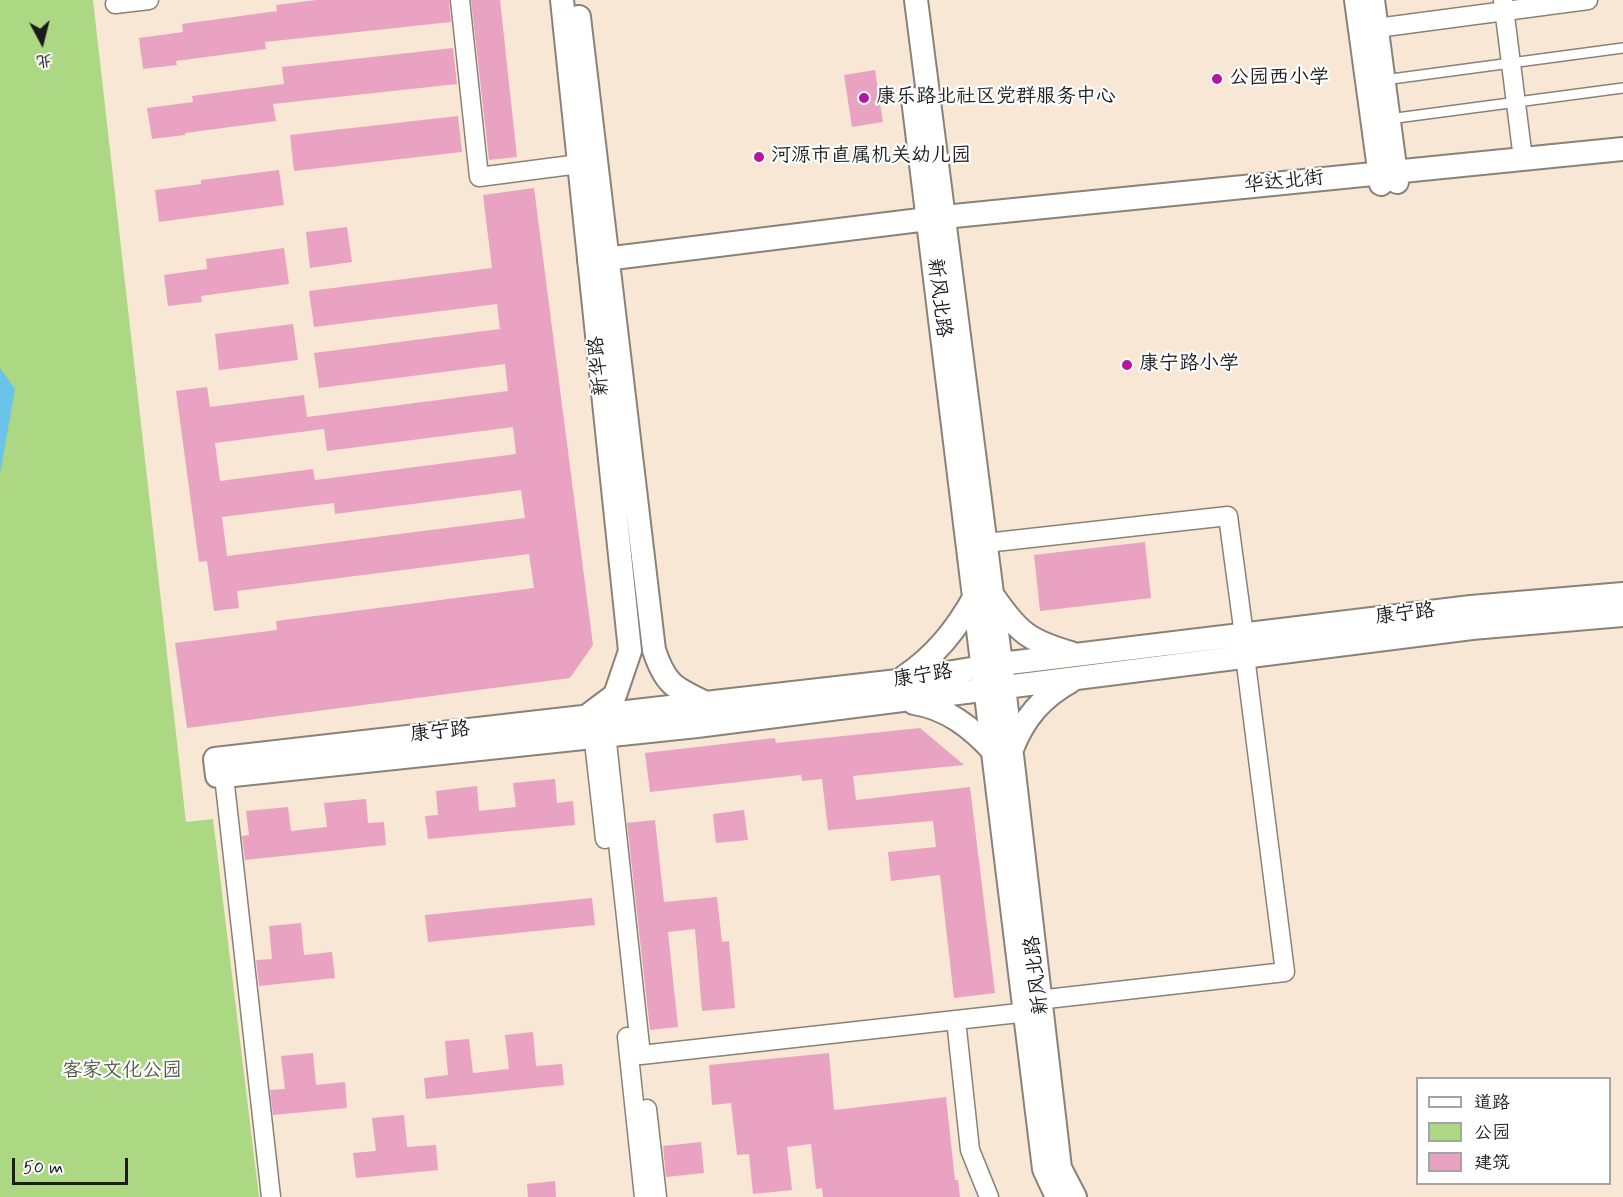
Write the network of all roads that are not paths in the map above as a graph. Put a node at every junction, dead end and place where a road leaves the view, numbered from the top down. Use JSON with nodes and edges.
{"nodes":[{"id":1,"x":149,"y":0,"type":"edge"},
{"id":2,"x":460,"y":0,"type":"edge"},
{"id":3,"x":561,"y":0,"type":"edge"},
{"id":4,"x":577,"y":0,"type":"edge"},
{"id":5,"x":901,"y":0,"type":"edge"},
{"id":6,"x":916,"y":0,"type":"edge"},
{"id":7,"x":1356,"y":0,"type":"edge"},
{"id":8,"x":1373,"y":0,"type":"edge"},
{"id":9,"x":1588,"y":0,"type":"edge"},
{"id":10,"x":1548,"y":3,"type":"edge"},
{"id":11,"x":115,"y":4,"type":"dead end"},
{"id":12,"x":1504,"y":5,"type":"edge"},
{"id":13,"x":1377,"y":28,"type":"junction"},
{"id":14,"x":1623,"y":48,"type":"edge"},
{"id":15,"x":1511,"y":63,"type":"junction"},
{"id":16,"x":1383,"y":80,"type":"junction"},
{"id":17,"x":1623,"y":88,"type":"edge"},
{"id":18,"x":1516,"y":103,"type":"junction"},
{"id":19,"x":1389,"y":119,"type":"junction"},
{"id":20,"x":1623,"y":149,"type":"edge"},
{"id":21,"x":1523,"y":159,"type":"junction"},
{"id":22,"x":1623,"y":160,"type":"edge"},
{"id":23,"x":579,"y":164,"type":"junction"},
{"id":24,"x":1388,"y":178,"type":"junction"},
{"id":25,"x":937,"y":223,"type":"junction"},
{"id":26,"x":599,"y":265,"type":"junction"},
{"id":27,"x":986,"y":543,"type":"junction"},
{"id":28,"x":1623,"y":594,"type":"edge"},
{"id":29,"x":984,"y":596,"type":"junction"},
{"id":30,"x":1623,"y":615,"type":"edge"},
{"id":31,"x":1245,"y":645,"type":"junction"},
{"id":32,"x":1079,"y":666,"type":"junction"},
{"id":33,"x":994,"y":677,"type":"junction"},
{"id":34,"x":899,"y":691,"type":"junction"},
{"id":35,"x":706,"y":703,"type":"junction"},
{"id":36,"x":596,"y":724,"type":"junction"},
{"id":37,"x":1003,"y":751,"type":"junction"},
{"id":38,"x":221,"y":770,"type":"junction"},
{"id":39,"x":1034,"y":1012,"type":"junction"},
{"id":40,"x":952,"y":1026,"type":"junction"},
{"id":41,"x":636,"y":1060,"type":"junction"},
{"id":42,"x":265,"y":1197,"type":"edge"},
{"id":43,"x":271,"y":1197,"type":"edge"},
{"id":44,"x":644,"y":1197,"type":"edge"},
{"id":45,"x":657,"y":1197,"type":"edge"},
{"id":46,"x":977,"y":1197,"type":"edge"},
{"id":47,"x":989,"y":1197,"type":"edge"},
{"id":48,"x":1057,"y":1197,"type":"edge"},
{"id":49,"x":1075,"y":1197,"type":"edge"}],
"edges":[{"from":1,"to":11,"type":"street"},
{"from":2,"to":23,"type":"street"},
{"from":3,"to":23,"type":"street","name":"新华路"},
{"from":4,"to":26,"type":"street","name":"新华路"},
{"from":5,"to":25,"type":"street","name":"新风北路"},
{"from":6,"to":25,"type":"street","name":"新风北路"},
{"from":7,"to":24,"type":"street"},
{"from":8,"to":13,"type":"street"},
{"from":9,"to":10,"type":"street"},
{"from":10,"to":12,"type":"street"},
{"from":12,"to":13,"type":"street"},
{"from":12,"to":15,"type":"street"},
{"from":13,"to":16,"type":"street"},
{"from":14,"to":15,"type":"lane"},
{"from":15,"to":16,"type":"lane"},
{"from":15,"to":18,"type":"street"},
{"from":16,"to":19,"type":"street"},
{"from":17,"to":18,"type":"lane"},
{"from":18,"to":19,"type":"lane"},
{"from":18,"to":21,"type":"street"},
{"from":19,"to":24,"type":"street"},
{"from":20,"to":21,"type":"street","name":"华达北街"},
{"from":21,"to":24,"type":"street","name":"华达北街"},
{"from":22,"to":24,"type":"street","name":"华达北街"},
{"from":23,"to":26,"type":"street","name":"新华路"},
{"from":24,"to":25,"type":"street","name":"华达北街"},
{"from":25,"to":26,"type":"street","name":"华达北街"},
{"from":25,"to":27,"type":"street","name":"新风北路"},
{"from":25,"to":29,"type":"street","name":"新风北路"},
{"from":26,"to":35,"type":"street","name":"新华路"},
{"from":26,"to":36,"type":"street","name":"新华路"},
{"from":27,"to":29,"type":"street","name":"新风北路"},
{"from":27,"to":31,"type":"street"},
{"from":28,"to":31,"type":"street","name":"康宁路"},
{"from":29,"to":32,"type":"street","name":"新风北路"},
{"from":29,"to":33,"type":"street","name":"新风北路"},
{"from":29,"to":34,"type":"street"},
{"from":30,"to":31,"type":"street","name":"康宁路"},
{"from":31,"to":32,"type":"street","name":"康宁路"},
{"from":31,"to":39,"type":"street"},
{"from":32,"to":33,"type":"street","name":"康宁路"},
{"from":32,"to":37,"type":"street"},
{"from":33,"to":34,"type":"street","name":"康宁路"},
{"from":33,"to":37,"type":"street","name":"新风北路"},
{"from":34,"to":35,"type":"street","name":"康宁路"},
{"from":34,"to":36,"type":"street","name":"康宁路"},
{"from":34,"to":37,"type":"street"},
{"from":35,"to":36,"type":"street","name":"康宁路"},
{"from":36,"to":38,"type":"street","name":"康宁路"},
{"from":36,"to":41,"type":"street"},
{"from":37,"to":39,"type":"street","name":"新风北路"},
{"from":38,"to":42,"type":"street"},
{"from":38,"to":43,"type":"street"},
{"from":39,"to":40,"type":"street"},
{"from":39,"to":48,"type":"street","name":"新风北路"},
{"from":39,"to":49,"type":"street","name":"新风北路"},
{"from":40,"to":41,"type":"street"},
{"from":40,"to":46,"type":"street"},
{"from":40,"to":47,"type":"street"},
{"from":41,"to":44,"type":"street"},
{"from":41,"to":45,"type":"street"}]}
